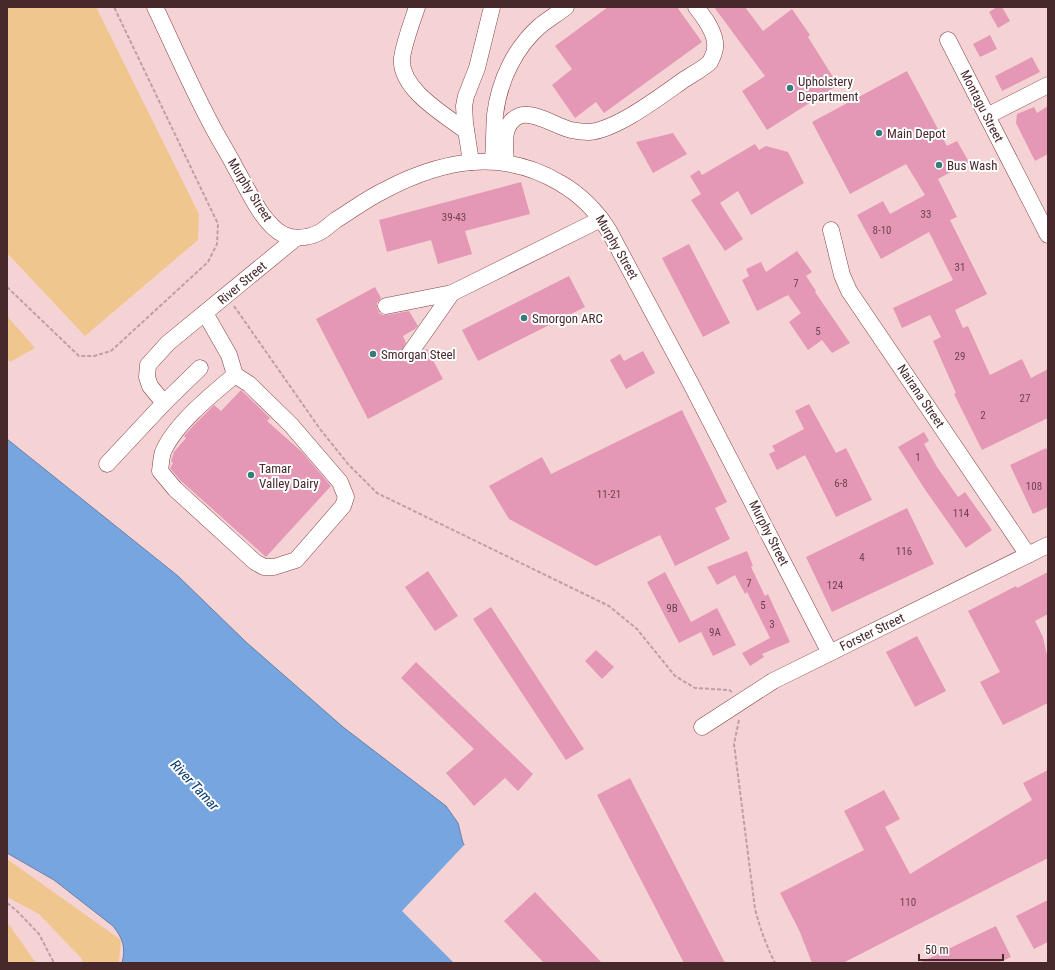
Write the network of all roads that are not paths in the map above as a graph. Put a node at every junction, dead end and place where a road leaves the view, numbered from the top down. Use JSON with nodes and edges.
{"nodes":[{"id":1,"x":155,"y":7,"type":"edge"},
{"id":2,"x":417,"y":7,"type":"edge"},
{"id":3,"x":492,"y":7,"type":"edge"},
{"id":4,"x":566,"y":7,"type":"edge"},
{"id":5,"x":696,"y":7,"type":"edge"},
{"id":6,"x":948,"y":40,"type":"dead end"},
{"id":7,"x":1048,"y":85,"type":"edge"},
{"id":8,"x":987,"y":116,"type":"junction"},
{"id":9,"x":466,"y":131,"type":"junction"},
{"id":10,"x":471,"y":162,"type":"junction"},
{"id":11,"x":500,"y":162,"type":"junction"},
{"id":12,"x":601,"y":219,"type":"junction"},
{"id":13,"x":1047,"y":229,"type":"edge"},
{"id":14,"x":831,"y":230,"type":"dead end"},
{"id":15,"x":296,"y":238,"type":"junction"},
{"id":16,"x":452,"y":293,"type":"junction"},
{"id":17,"x":386,"y":306,"type":"dead end"},
{"id":18,"x":205,"y":313,"type":"junction"},
{"id":19,"x":410,"y":353,"type":"dead end"},
{"id":20,"x":200,"y":368,"type":"dead end"},
{"id":21,"x":235,"y":375,"type":"junction"},
{"id":22,"x":164,"y":403,"type":"junction"},
{"id":23,"x":106,"y":464,"type":"dead end"},
{"id":24,"x":1048,"y":545,"type":"edge"},
{"id":25,"x":1028,"y":555,"type":"junction"},
{"id":26,"x":830,"y":653,"type":"junction"},
{"id":27,"x":702,"y":727,"type":"dead end"}],
"edges":[{"from":1,"to":15,"type":"street","name":"Murphy Street"},
{"from":2,"to":9,"type":"street"},
{"from":3,"to":9,"type":"street"},
{"from":4,"to":11,"type":"street"},
{"from":5,"to":11,"type":"street"},
{"from":6,"to":8,"type":"street","name":"Montagu Street"},
{"from":7,"to":8,"type":"street"},
{"from":8,"to":13,"type":"street","name":"Montagu Street"},
{"from":9,"to":10,"type":"street"},
{"from":10,"to":11,"type":"street","name":"Murphy Street"},
{"from":10,"to":15,"type":"street","name":"Murphy Street"},
{"from":11,"to":12,"type":"street","name":"Murphy Street"},
{"from":12,"to":16,"type":"street"},
{"from":12,"to":26,"type":"street","name":"Murphy Street"},
{"from":14,"to":25,"type":"street","name":"Nairana Street"},
{"from":15,"to":18,"type":"street","name":"River Street"},
{"from":16,"to":17,"type":"street"},
{"from":16,"to":19,"type":"street"},
{"from":18,"to":21,"type":"street"},
{"from":18,"to":22,"type":"street","name":"River Street"},
{"from":20,"to":22,"type":"street"},
{"from":21,"to":21,"type":"street"},
{"from":22,"to":23,"type":"street"},
{"from":24,"to":25,"type":"street","name":"Forster Street"},
{"from":25,"to":26,"type":"street","name":"Forster Street"},
{"from":26,"to":27,"type":"street","name":"Forster Street"}]}
